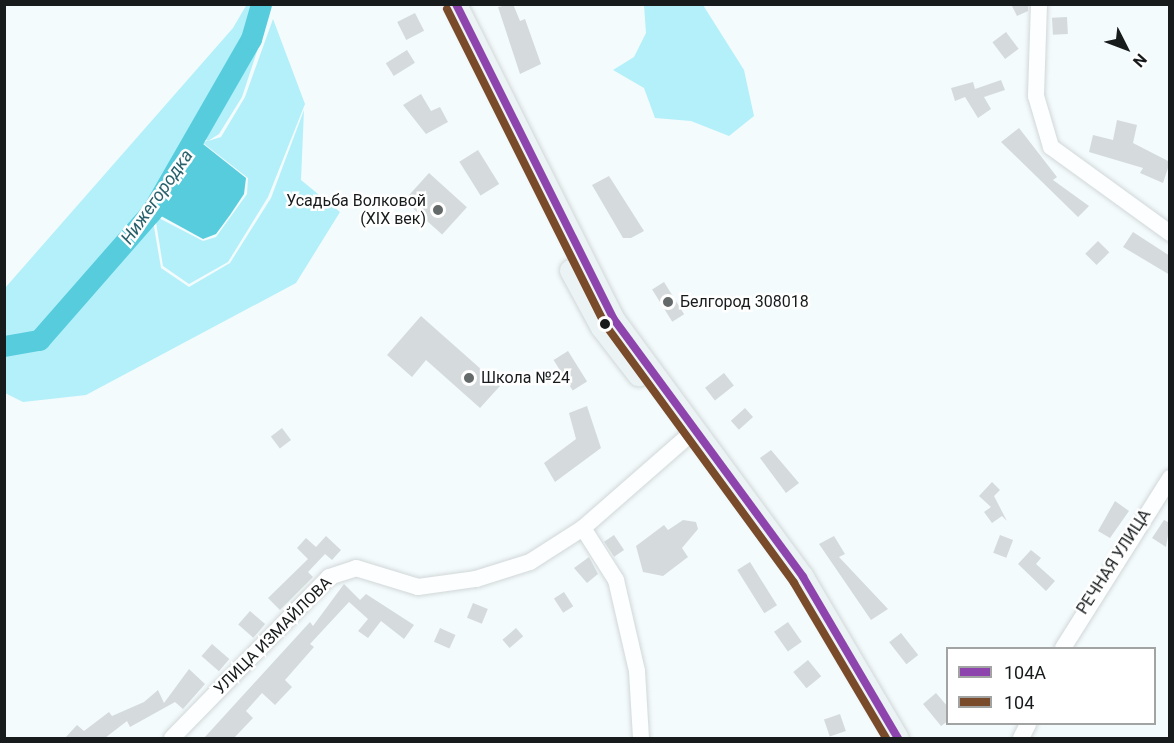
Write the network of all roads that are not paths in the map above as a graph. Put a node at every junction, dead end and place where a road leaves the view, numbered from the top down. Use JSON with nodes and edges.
{"nodes":[{"id":1,"x":443,"y":4,"type":"edge"},
{"id":2,"x":456,"y":4,"type":"edge"},
{"id":3,"x":1039,"y":4,"type":"edge"},
{"id":4,"x":1170,"y":233,"type":"edge"},
{"id":5,"x":691,"y":433,"type":"junction"},
{"id":6,"x":1170,"y":478,"type":"edge"},
{"id":7,"x":583,"y":528,"type":"junction"},
{"id":8,"x":1064,"y":647,"type":"edge"},
{"id":9,"x":172,"y":738,"type":"edge"},
{"id":10,"x":641,"y":738,"type":"edge"},
{"id":11,"x":884,"y":738,"type":"edge"},
{"id":12,"x":898,"y":738,"type":"edge"}],
"edges":[{"from":1,"to":5,"type":"main road"},
{"from":2,"to":5,"type":"main road"},
{"from":3,"to":4,"type":"street"},
{"from":5,"to":7,"type":"street","name":"УЛИЦА ИЗМАЙЛОВА"},
{"from":5,"to":11,"type":"main road"},
{"from":5,"to":12,"type":"main road"},
{"from":6,"to":8,"type":"street","name":"РЕЧНАЯ УЛИЦА"},
{"from":7,"to":9,"type":"street","name":"УЛИЦА ИЗМАЙЛОВА"},
{"from":7,"to":10,"type":"street"}]}
